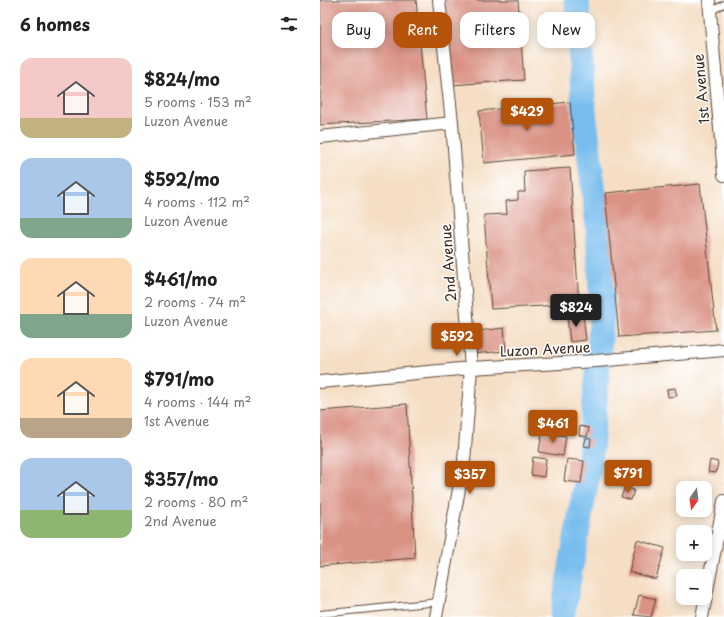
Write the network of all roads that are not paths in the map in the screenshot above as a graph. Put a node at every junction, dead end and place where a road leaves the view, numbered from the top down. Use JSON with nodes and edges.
{"nodes":[{"id":1,"x":439,"y":0,"type":"edge"},
{"id":2,"x":724,"y":4,"type":"edge"},
{"id":3,"x":709,"y":6,"type":"edge"},
{"id":4,"x":452,"y":123,"type":"junction"},
{"id":5,"x":320,"y":137,"type":"edge"},
{"id":6,"x":724,"y":175,"type":"edge"},
{"id":7,"x":724,"y":350,"type":"edge"},
{"id":8,"x":471,"y":368,"type":"junction"},
{"id":9,"x":320,"y":382,"type":"edge"},
{"id":10,"x":724,"y":501,"type":"edge"},
{"id":11,"x":439,"y":602,"type":"junction"},
{"id":12,"x":320,"y":614,"type":"edge"},
{"id":13,"x":436,"y":617,"type":"edge"},
{"id":14,"x":702,"y":617,"type":"edge"}],
"edges":[{"from":1,"to":4,"type":"street","name":"2nd Avenue"},
{"from":2,"to":3,"type":"lane"},
{"from":3,"to":6,"type":"street","name":"1st Avenue"},
{"from":4,"to":5,"type":"street"},
{"from":4,"to":8,"type":"street","name":"2nd Avenue"},
{"from":7,"to":8,"type":"street","name":"Luzon Avenue"},
{"from":8,"to":9,"type":"street","name":"Luzon Avenue"},
{"from":8,"to":11,"type":"street","name":"2nd Avenue"},
{"from":10,"to":14,"type":"street"},
{"from":11,"to":12,"type":"lane"},
{"from":11,"to":13,"type":"street","name":"2nd Avenue"}]}
